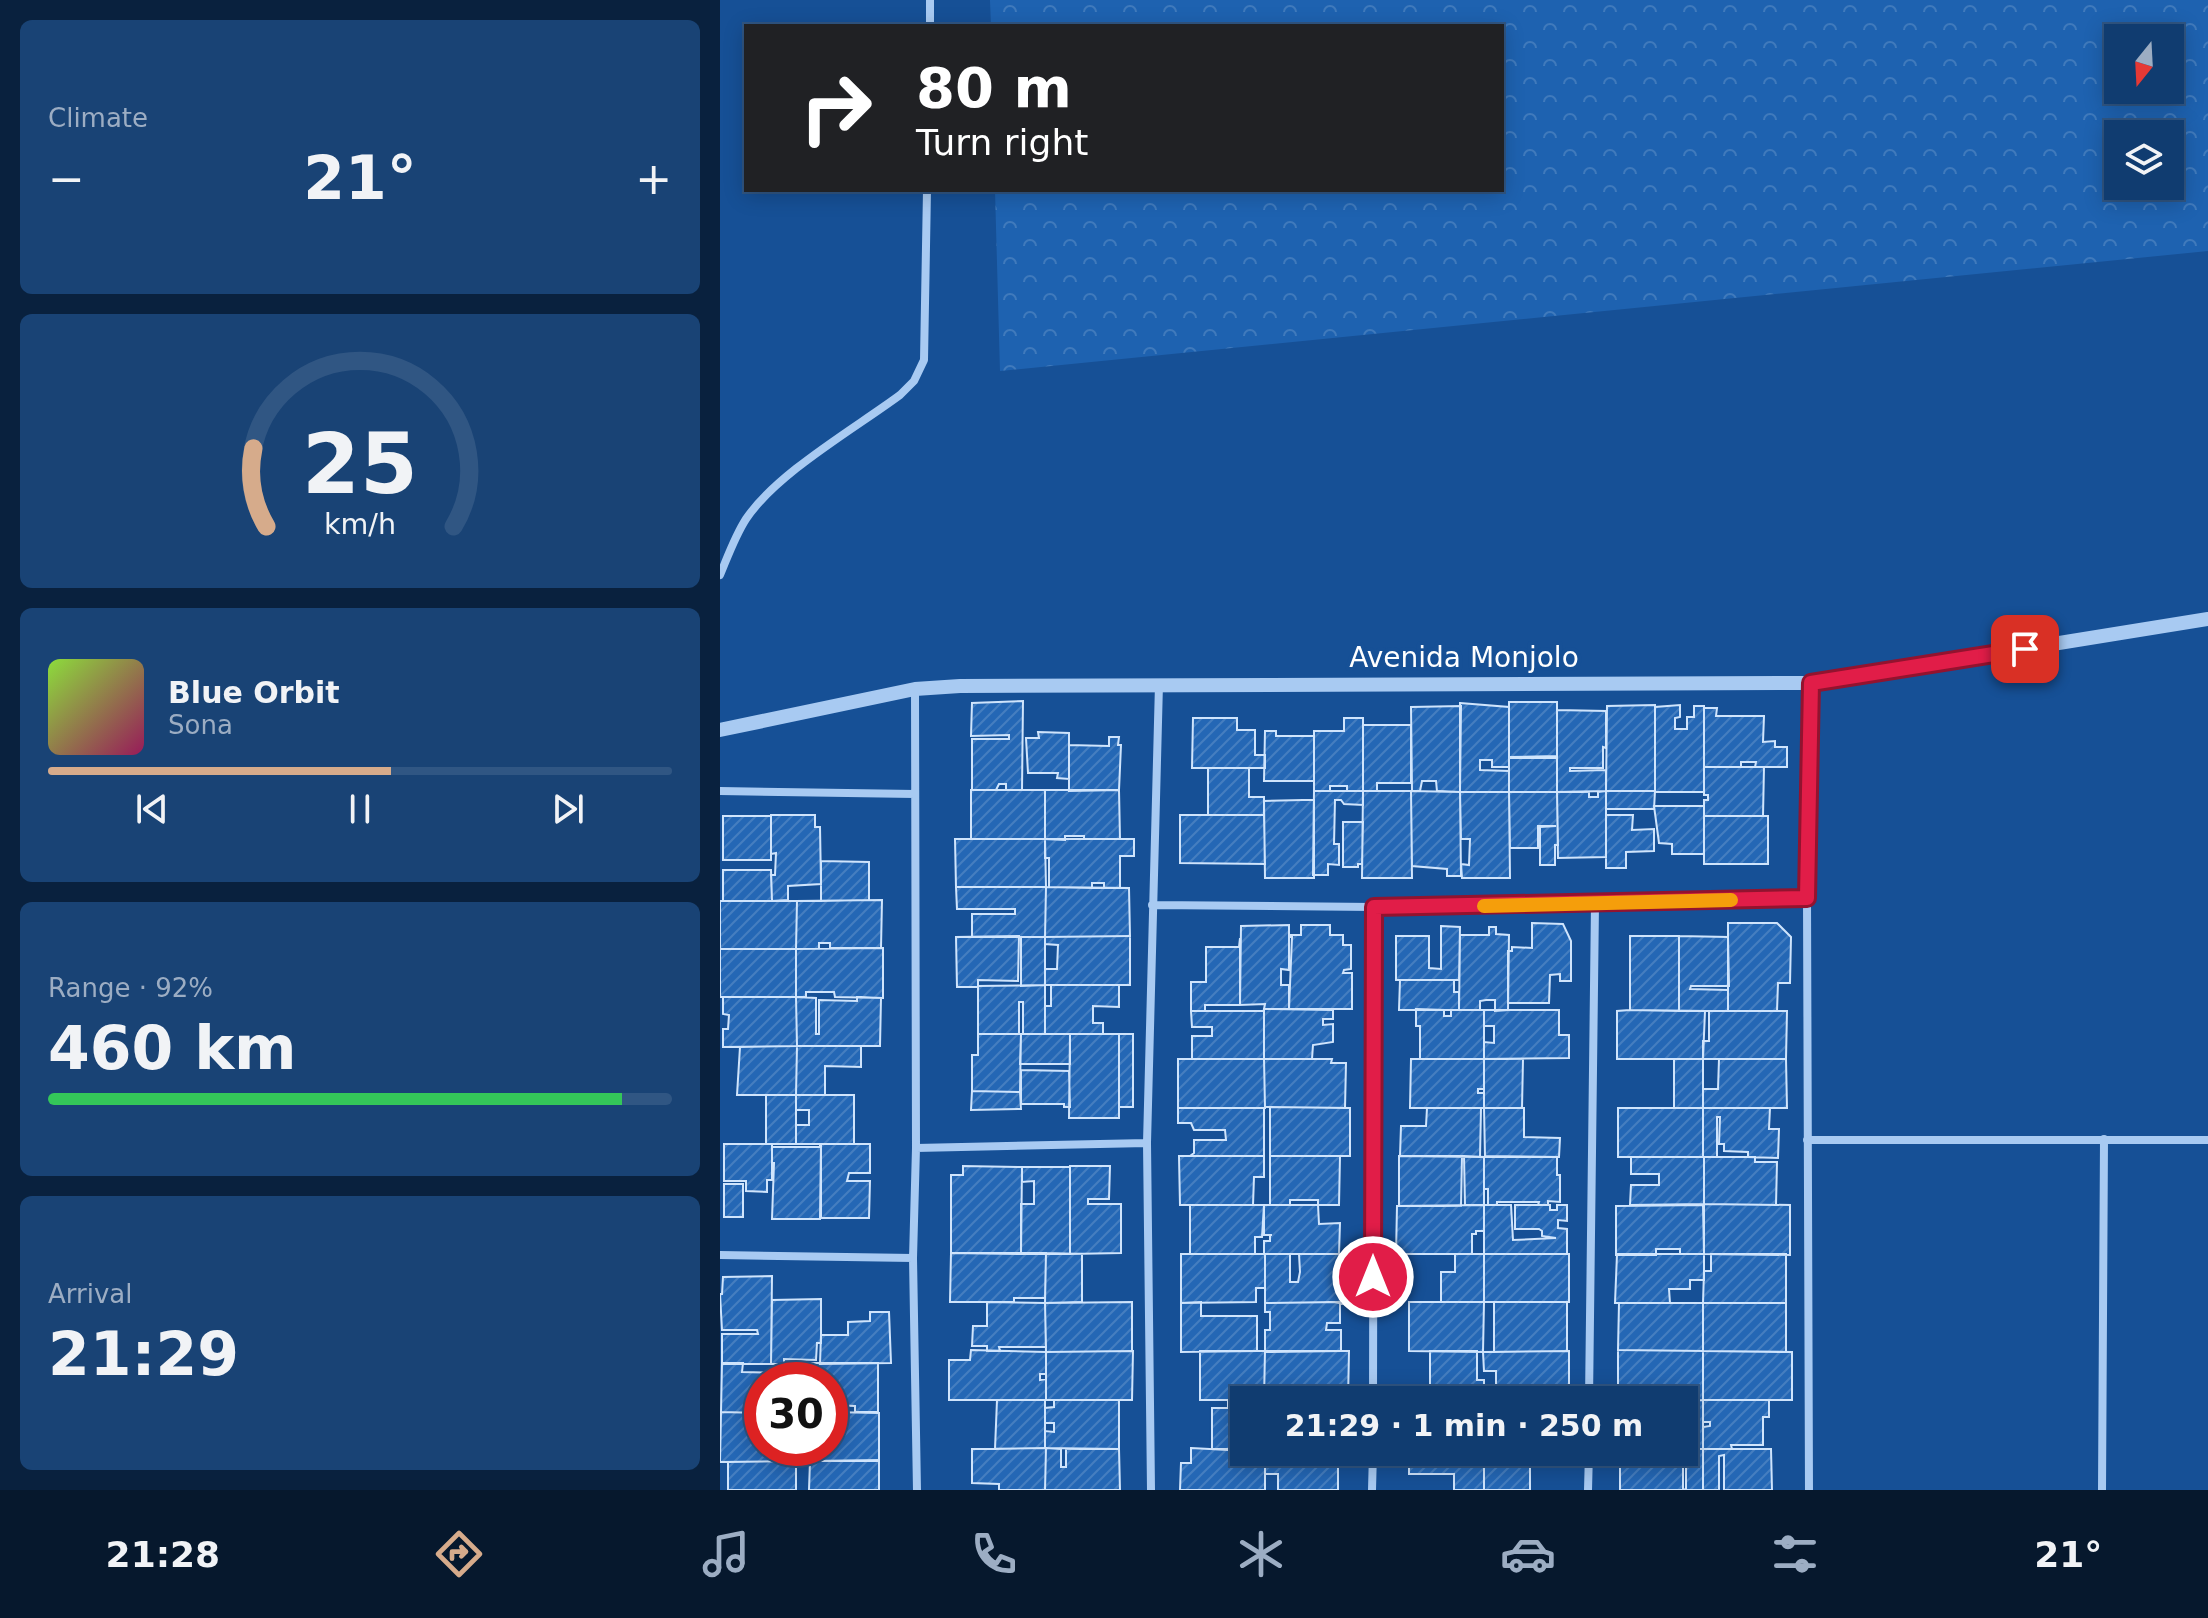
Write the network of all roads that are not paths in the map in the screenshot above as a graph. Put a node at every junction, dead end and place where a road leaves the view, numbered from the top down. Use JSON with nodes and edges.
{"nodes":[{"id":1,"x":930,"y":0,"type":"edge"},
{"id":2,"x":930,"y":24,"type":"edge"},
{"id":3,"x":927,"y":192,"type":"edge"},
{"id":4,"x":720,"y":575,"type":"edge"},
{"id":5,"x":2208,"y":619,"type":"edge"},
{"id":6,"x":1811,"y":683,"type":"junction"},
{"id":7,"x":1159,"y":684,"type":"junction"},
{"id":8,"x":915,"y":689,"type":"junction"},
{"id":9,"x":720,"y":730,"type":"edge"},
{"id":10,"x":720,"y":791,"type":"edge"},
{"id":11,"x":915,"y":794,"type":"junction"},
{"id":12,"x":1807,"y":898,"type":"junction"},
{"id":13,"x":1595,"y":904,"type":"junction"},
{"id":14,"x":1152,"y":905,"type":"junction"},
{"id":15,"x":1374,"y":907,"type":"junction"},
{"id":16,"x":2104,"y":1139,"type":"junction"},
{"id":17,"x":1807,"y":1140,"type":"junction"},
{"id":18,"x":2208,"y":1140,"type":"edge"},
{"id":19,"x":1147,"y":1143,"type":"junction"},
{"id":20,"x":916,"y":1148,"type":"junction"},
{"id":21,"x":720,"y":1255,"type":"edge"},
{"id":22,"x":913,"y":1258,"type":"junction"},
{"id":23,"x":1373,"y":1386,"type":"edge"},
{"id":24,"x":1589,"y":1386,"type":"edge"},
{"id":25,"x":1373,"y":1466,"type":"edge"},
{"id":26,"x":1589,"y":1466,"type":"edge"},
{"id":27,"x":917,"y":1490,"type":"edge"},
{"id":28,"x":1151,"y":1490,"type":"edge"},
{"id":29,"x":1372,"y":1490,"type":"edge"},
{"id":30,"x":1588,"y":1490,"type":"edge"},
{"id":31,"x":1809,"y":1490,"type":"edge"},
{"id":32,"x":2102,"y":1490,"type":"edge"}],
"edges":[{"from":1,"to":2,"type":"street"},
{"from":3,"to":4,"type":"street"},
{"from":5,"to":6,"type":"street","name":"Avenida Monjolo"},
{"from":6,"to":7,"type":"street","name":"Avenida Monjolo"},
{"from":6,"to":12,"type":"street"},
{"from":7,"to":8,"type":"street","name":"Avenida Monjolo"},
{"from":7,"to":14,"type":"street"},
{"from":8,"to":9,"type":"street","name":"Avenida Monjolo"},
{"from":8,"to":11,"type":"street"},
{"from":10,"to":11,"type":"street"},
{"from":11,"to":20,"type":"street"},
{"from":12,"to":13,"type":"street"},
{"from":12,"to":17,"type":"street"},
{"from":13,"to":15,"type":"street"},
{"from":13,"to":24,"type":"street"},
{"from":14,"to":15,"type":"street"},
{"from":14,"to":19,"type":"street"},
{"from":15,"to":23,"type":"street"},
{"from":16,"to":17,"type":"street"},
{"from":16,"to":18,"type":"street"},
{"from":16,"to":32,"type":"street"},
{"from":17,"to":31,"type":"street"},
{"from":19,"to":20,"type":"street"},
{"from":19,"to":28,"type":"street"},
{"from":20,"to":22,"type":"street"},
{"from":21,"to":22,"type":"street"},
{"from":22,"to":27,"type":"street"},
{"from":25,"to":29,"type":"street"},
{"from":26,"to":30,"type":"street"}]}
